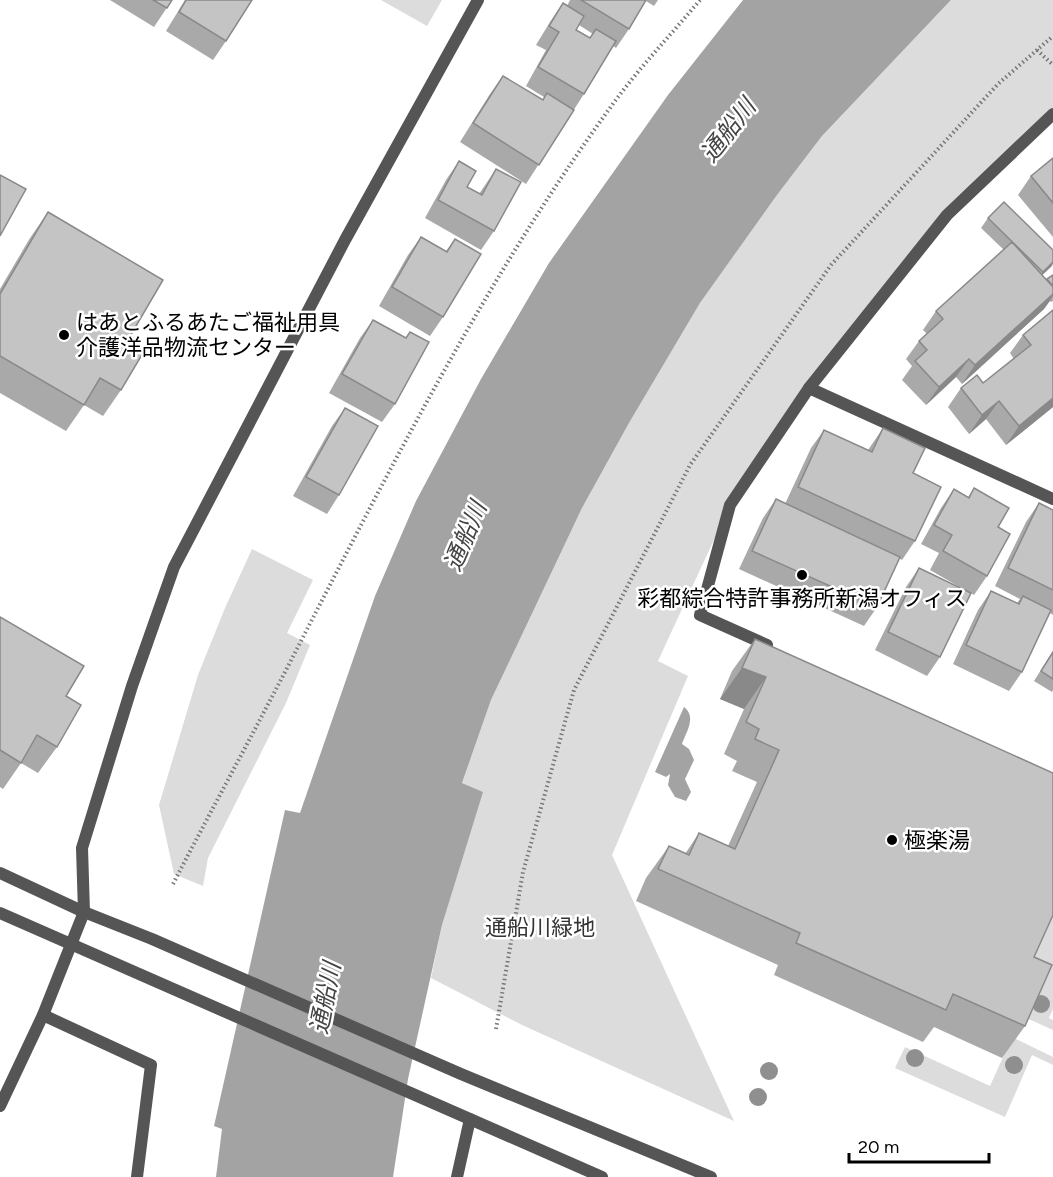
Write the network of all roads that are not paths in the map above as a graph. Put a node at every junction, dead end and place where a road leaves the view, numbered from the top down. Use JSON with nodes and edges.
{"nodes":[{"id":1,"x":478,"y":0,"type":"edge"},
{"id":2,"x":1053,"y":114,"type":"edge"},
{"id":3,"x":809,"y":388,"type":"junction"},
{"id":4,"x":1053,"y":499,"type":"edge"},
{"id":5,"x":775,"y":649,"type":"edge"},
{"id":6,"x":0,"y":873,"type":"edge"},
{"id":7,"x":84,"y":912,"type":"junction"},
{"id":8,"x":0,"y":913,"type":"edge"},
{"id":9,"x":72,"y":945,"type":"junction"},
{"id":10,"x":42,"y":1015,"type":"junction"},
{"id":11,"x":0,"y":1106,"type":"edge"},
{"id":12,"x":470,"y":1119,"type":"junction"},
{"id":13,"x":137,"y":1177,"type":"edge"},
{"id":14,"x":457,"y":1177,"type":"edge"},
{"id":15,"x":602,"y":1177,"type":"edge"},
{"id":16,"x":711,"y":1177,"type":"edge"}],
"edges":[{"from":1,"to":7,"type":"street"},
{"from":2,"to":3,"type":"street"},
{"from":3,"to":4,"type":"street"},
{"from":3,"to":5,"type":"street"},
{"from":6,"to":7,"type":"street"},
{"from":7,"to":9,"type":"street"},
{"from":7,"to":16,"type":"street"},
{"from":8,"to":9,"type":"street"},
{"from":9,"to":10,"type":"street"},
{"from":9,"to":12,"type":"street"},
{"from":10,"to":11,"type":"street"},
{"from":10,"to":13,"type":"street"},
{"from":12,"to":14,"type":"street"},
{"from":12,"to":15,"type":"street"}]}
